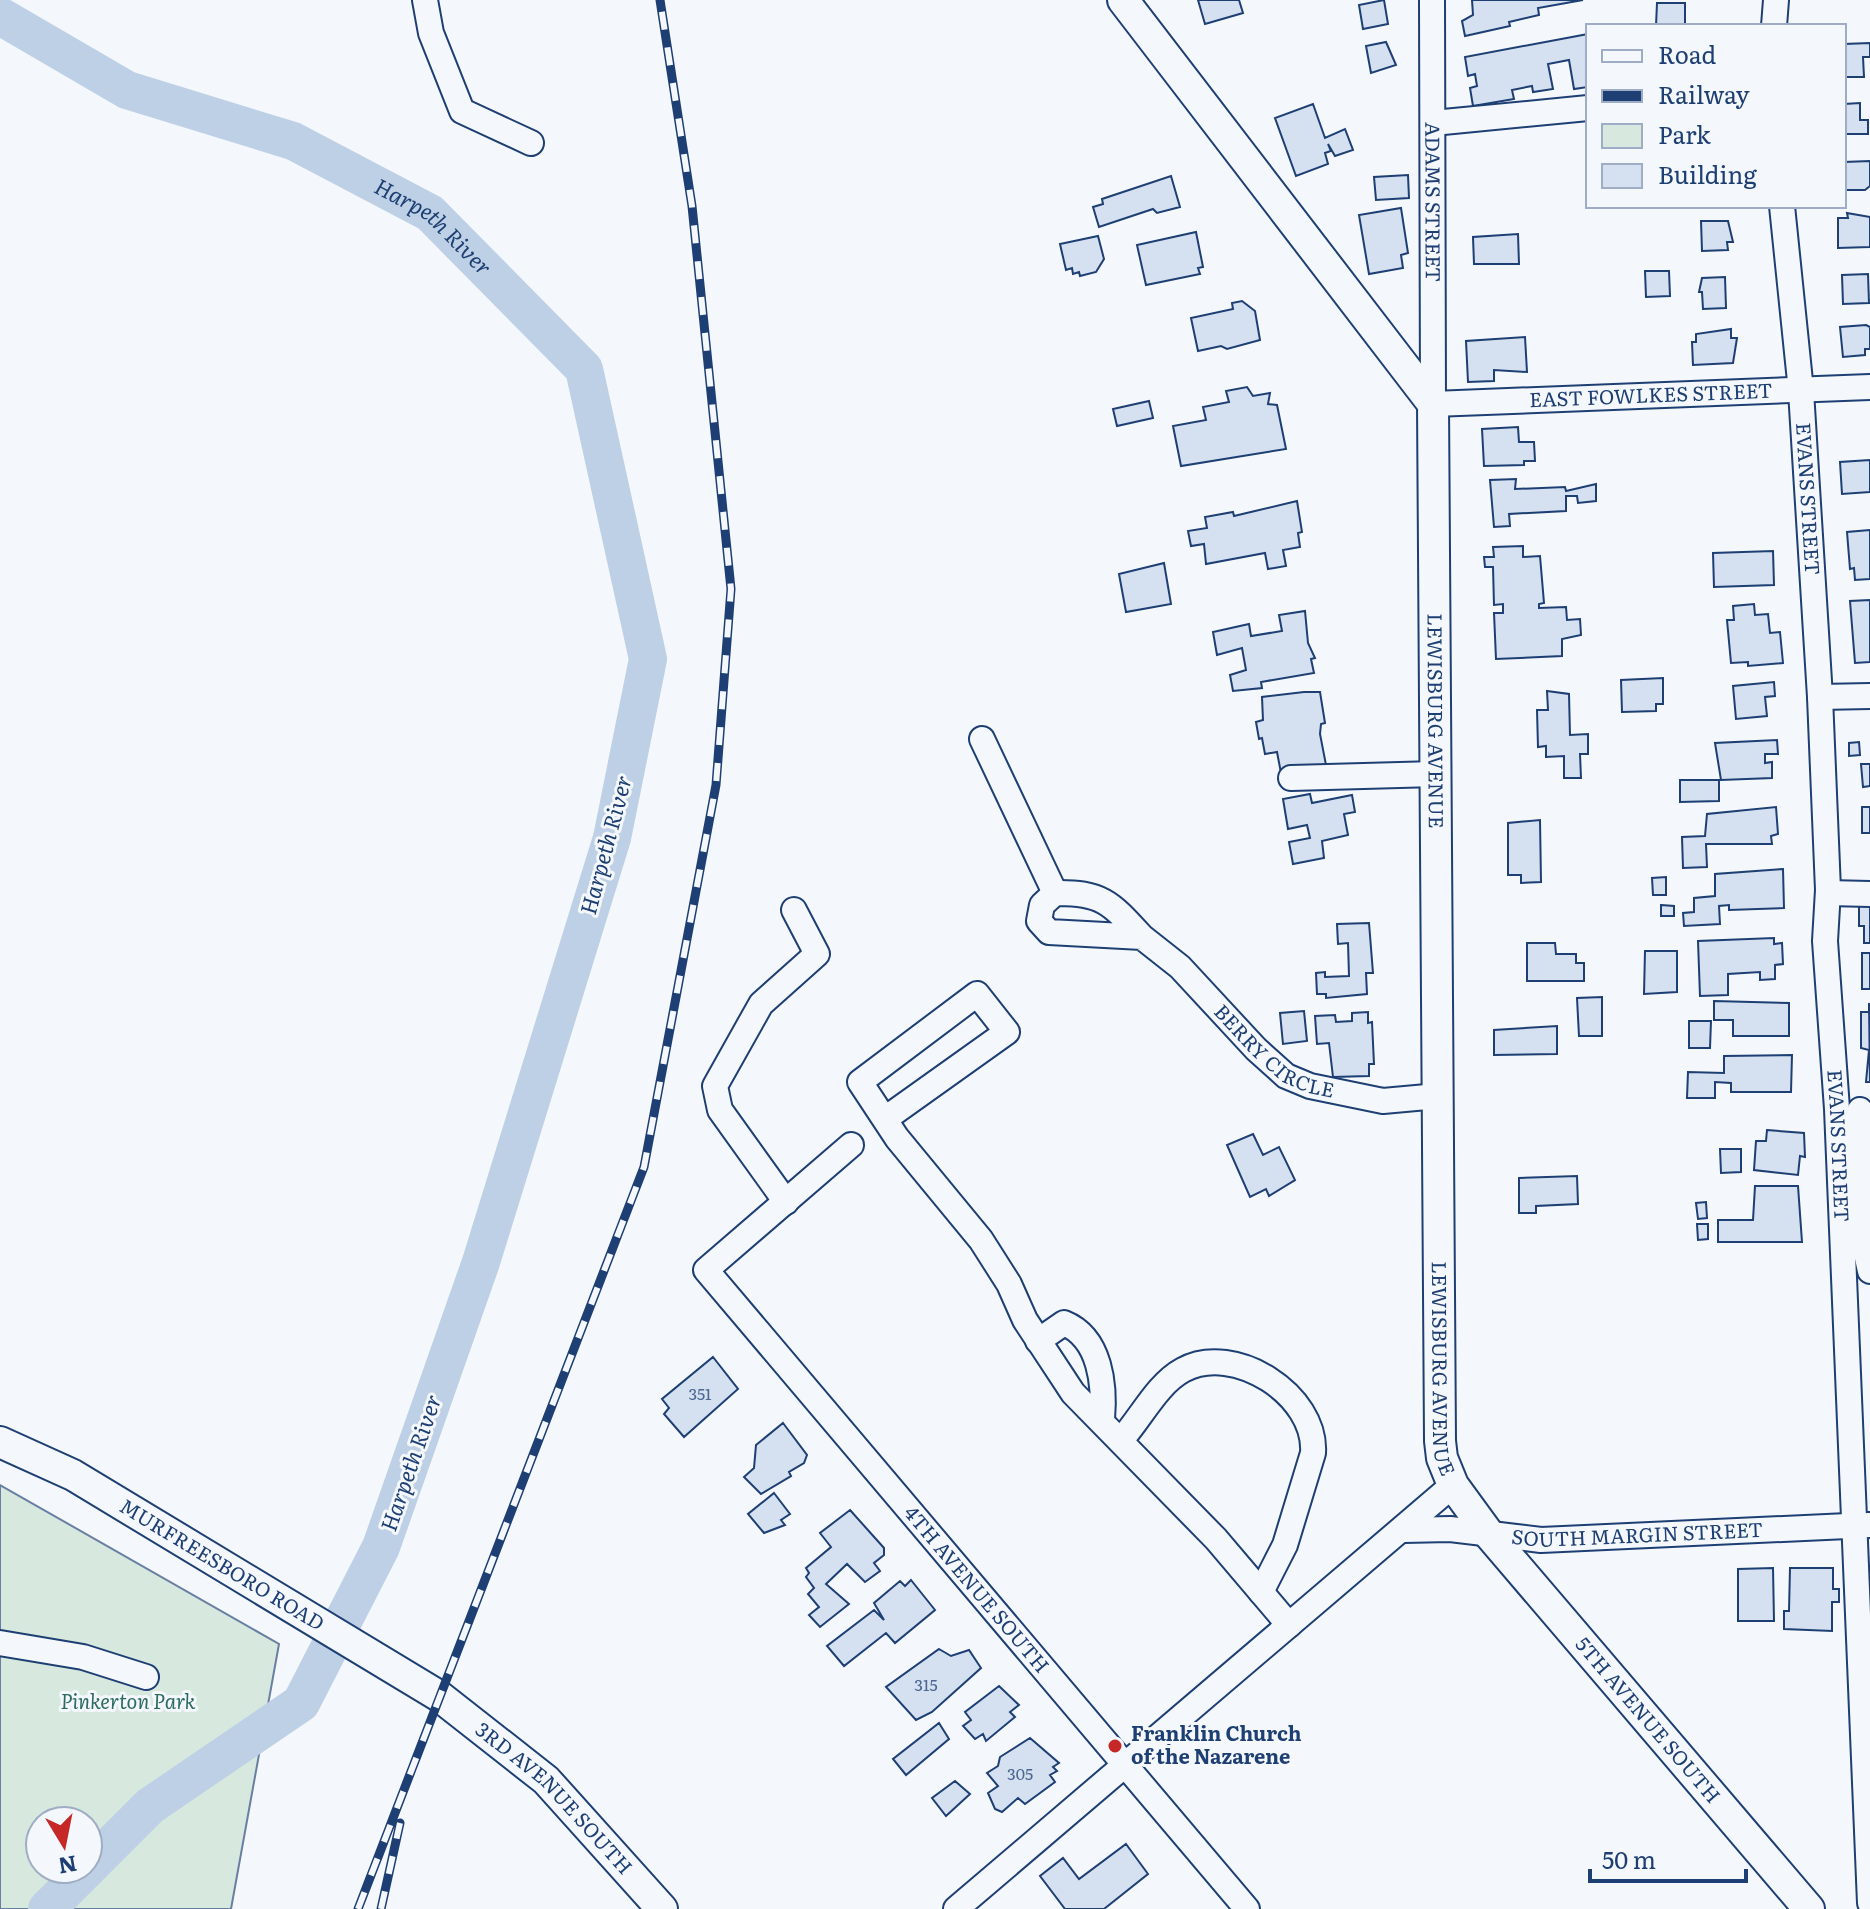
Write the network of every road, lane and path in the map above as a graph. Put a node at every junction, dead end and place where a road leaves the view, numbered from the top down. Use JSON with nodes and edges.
{"nodes":[{"id":1,"x":425,"y":0,"type":"edge"},
{"id":2,"x":1123,"y":0,"type":"edge"},
{"id":3,"x":1432,"y":0,"type":"edge"},
{"id":4,"x":1776,"y":0,"type":"edge"},
{"id":5,"x":1774,"y":24,"type":"edge"},
{"id":6,"x":1586,"y":108,"type":"edge"},
{"id":7,"x":1433,"y":123,"type":"junction"},
{"id":8,"x":531,"y":143,"type":"dead end"},
{"id":9,"x":1782,"y":208,"type":"edge"},
{"id":10,"x":1870,"y":387,"type":"edge"},
{"id":11,"x":1801,"y":391,"type":"junction"},
{"id":12,"x":1433,"y":404,"type":"junction"},
{"id":13,"x":1870,"y":696,"type":"edge"},
{"id":14,"x":1820,"y":697,"type":"junction"},
{"id":15,"x":982,"y":739,"type":"dead end"},
{"id":16,"x":1436,"y":774,"type":"junction"},
{"id":17,"x":1291,"y":778,"type":"dead end"},
{"id":18,"x":1055,"y":893,"type":"junction"},
{"id":19,"x":1828,"y":893,"type":"junction"},
{"id":20,"x":1870,"y":894,"type":"edge"},
{"id":21,"x":794,"y":910,"type":"dead end"},
{"id":22,"x":1142,"y":937,"type":"junction"},
{"id":23,"x":1438,"y":1096,"type":"junction"},
{"id":24,"x":1856,"y":1109,"type":"edge"},
{"id":25,"x":885,"y":1119,"type":"junction"},
{"id":26,"x":851,"y":1145,"type":"dead end"},
{"id":27,"x":786,"y":1202,"type":"junction"},
{"id":28,"x":1870,"y":1271,"type":"edge"},
{"id":29,"x":1038,"y":1341,"type":"junction"},
{"id":30,"x":1102,"y":1420,"type":"junction"},
{"id":31,"x":1121,"y":1440,"type":"junction"},
{"id":32,"x":2,"y":1447,"type":"edge"},
{"id":33,"x":1453,"y":1485,"type":"junction"},
{"id":34,"x":1862,"y":1525,"type":"edge"},
{"id":35,"x":1404,"y":1530,"type":"junction"},
{"id":36,"x":1488,"y":1533,"type":"junction"},
{"id":37,"x":1261,"y":1592,"type":"junction"},
{"id":38,"x":1289,"y":1625,"type":"junction"},
{"id":39,"x":0,"y":1643,"type":"edge"},
{"id":40,"x":146,"y":1677,"type":"dead end"},
{"id":41,"x":432,"y":1691,"type":"joint"},
{"id":42,"x":1125,"y":1766,"type":"junction"},
{"id":43,"x":1870,"y":1903,"type":"edge"},
{"id":44,"x":662,"y":1909,"type":"edge"},
{"id":45,"x":956,"y":1909,"type":"edge"},
{"id":46,"x":1247,"y":1909,"type":"edge"},
{"id":47,"x":1809,"y":1909,"type":"edge"}],
"edges":[{"from":1,"to":8,"type":"street"},
{"from":2,"to":12,"type":"main road"},
{"from":3,"to":7,"type":"street","name":"ADAMS STREET"},
{"from":4,"to":5,"type":"street"},
{"from":6,"to":7,"type":"street"},
{"from":7,"to":12,"type":"street","name":"ADAMS STREET"},
{"from":9,"to":11,"type":"street","name":"EVANS STREET"},
{"from":10,"to":11,"type":"street","name":"EAST FOWLKES STREET"},
{"from":11,"to":12,"type":"street","name":"EAST FOWLKES STREET"},
{"from":11,"to":14,"type":"street","name":"EVANS STREET"},
{"from":12,"to":16,"type":"main road","name":"LEWISBURG AVENUE"},
{"from":13,"to":14,"type":"street"},
{"from":14,"to":19,"type":"street","name":"EVANS STREET"},
{"from":15,"to":18,"type":"street"},
{"from":16,"to":17,"type":"street"},
{"from":16,"to":23,"type":"main road","name":"LEWISBURG AVENUE"},
{"from":18,"to":22,"type":"street","name":"BERRY CIRCLE"},
{"from":18,"to":22,"type":"street"},
{"from":19,"to":20,"type":"street"},
{"from":19,"to":24,"type":"street","name":"EVANS STREET"},
{"from":21,"to":27,"type":"street"},
{"from":22,"to":23,"type":"street","name":"BERRY CIRCLE"},
{"from":23,"to":33,"type":"main road","name":"LEWISBURG AVENUE"},
{"from":24,"to":28,"type":"street"},
{"from":24,"to":34,"type":"street","name":"EVANS STREET"},
{"from":25,"to":25,"type":"street"},
{"from":25,"to":29,"type":"street"},
{"from":26,"to":27,"type":"street"},
{"from":27,"to":42,"type":"street","name":"4TH AVENUE SOUTH"},
{"from":29,"to":30,"type":"street"},
{"from":29,"to":30,"type":"street"},
{"from":30,"to":31,"type":"street"},
{"from":31,"to":37,"type":"street"},
{"from":31,"to":37,"type":"street"},
{"from":32,"to":41,"type":"main road","name":"MURFREESBORO ROAD"},
{"from":33,"to":35,"type":"street"},
{"from":33,"to":36,"type":"main road","name":"LEWISBURG AVENUE"},
{"from":34,"to":36,"type":"street","name":"SOUTH MARGIN STREET"},
{"from":34,"to":43,"type":"street","name":"EVANS STREET"},
{"from":35,"to":36,"type":"street","name":"SOUTH MARGIN STREET"},
{"from":35,"to":38,"type":"street"},
{"from":36,"to":47,"type":"main road","name":"5TH AVENUE SOUTH"},
{"from":37,"to":38,"type":"street"},
{"from":38,"to":42,"type":"street"},
{"from":39,"to":40,"type":"street"},
{"from":41,"to":44,"type":"main road","name":"3RD AVENUE SOUTH"},
{"from":42,"to":45,"type":"street"},
{"from":42,"to":46,"type":"street","name":"4TH AVENUE SOUTH"}]}
